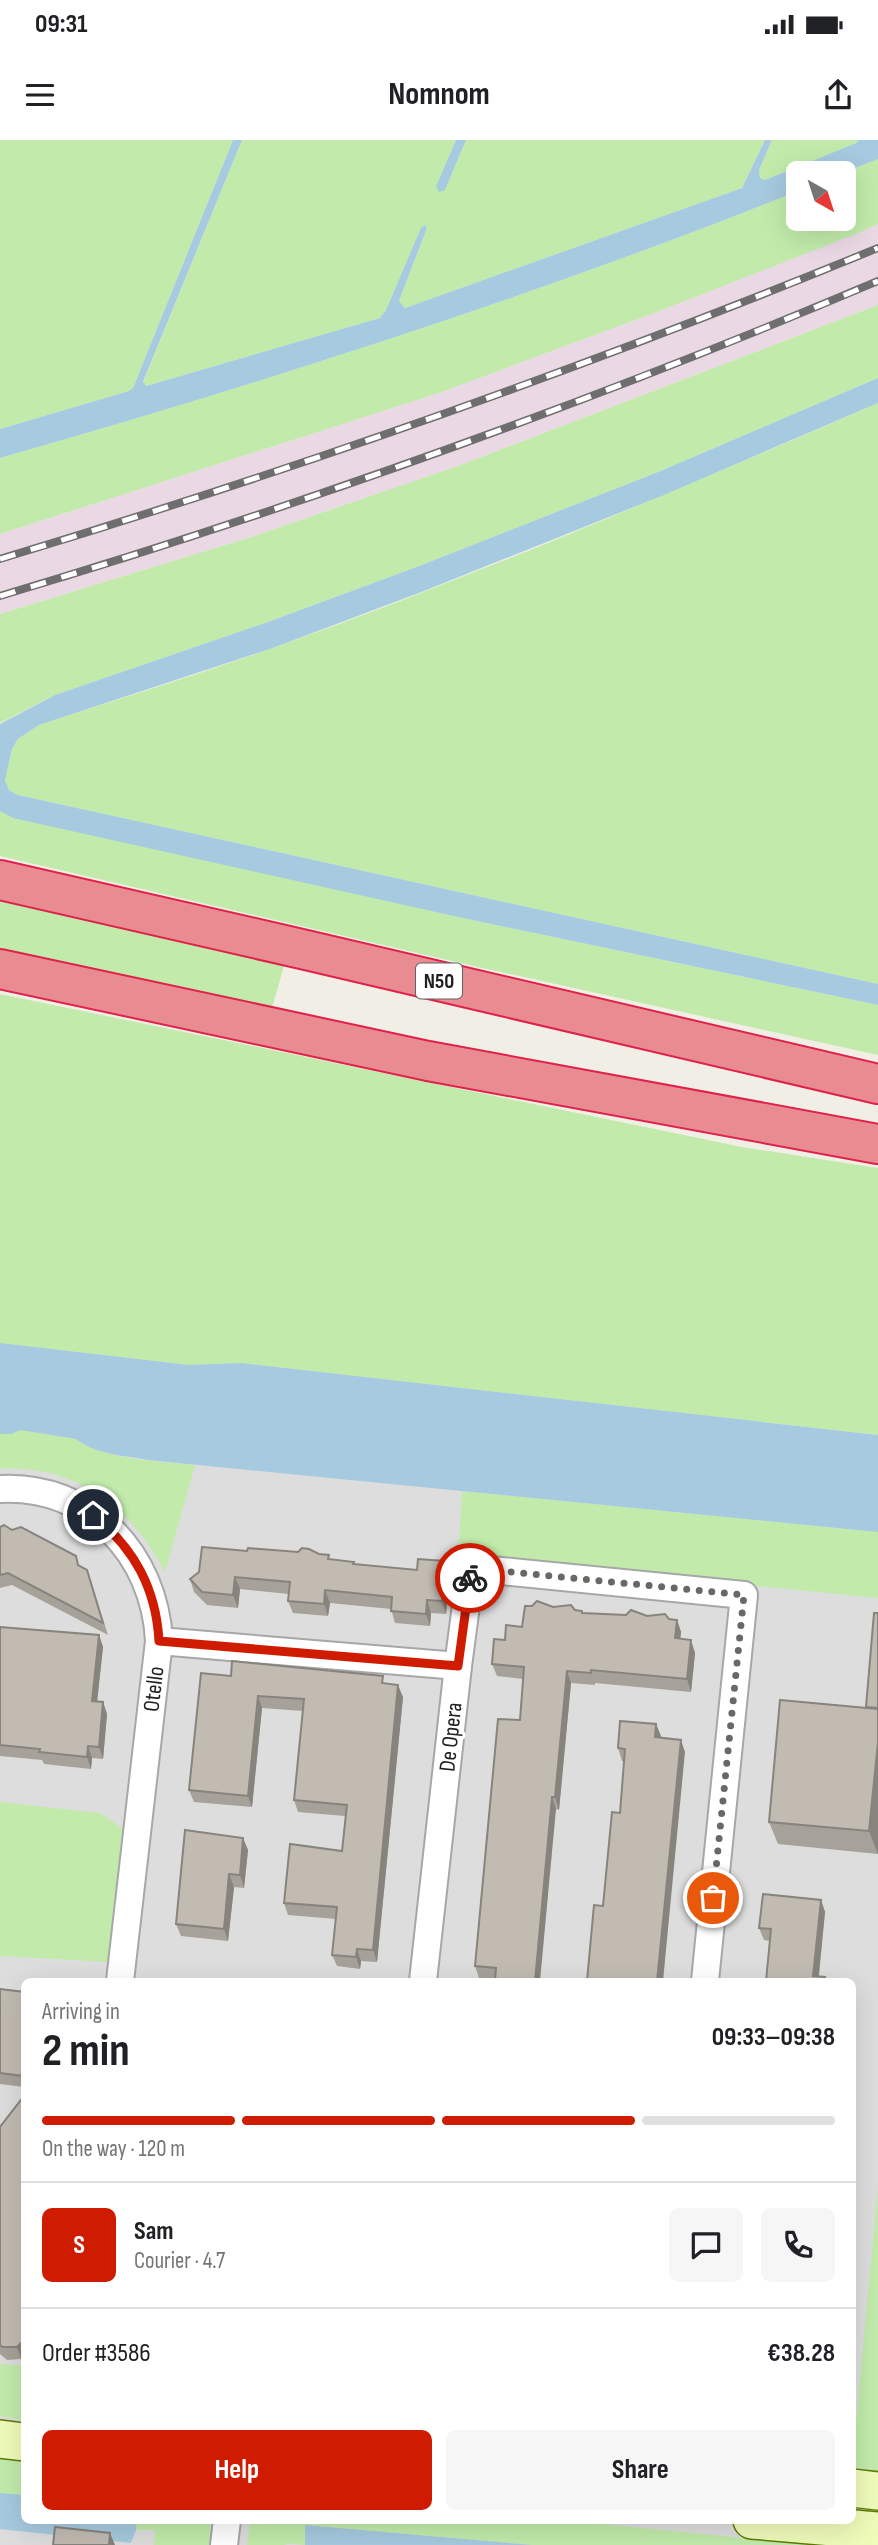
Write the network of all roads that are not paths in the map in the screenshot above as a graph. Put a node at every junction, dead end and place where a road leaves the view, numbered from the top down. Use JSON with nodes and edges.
{"nodes":[{"id":1,"x":0,"y":880,"type":"edge"},
{"id":2,"x":0,"y":969,"type":"edge"},
{"id":3,"x":878,"y":1084,"type":"edge"},
{"id":4,"x":878,"y":1144,"type":"edge"},
{"id":5,"x":0,"y":1489,"type":"edge"},
{"id":6,"x":159,"y":1641,"type":"junction"},
{"id":7,"x":458,"y":1666,"type":"junction"},
{"id":8,"x":120,"y":1978,"type":"edge"},
{"id":9,"x":423,"y":1978,"type":"edge"},
{"id":10,"x":705,"y":1978,"type":"edge"},
{"id":11,"x":0,"y":2439,"type":"edge"},
{"id":12,"x":21,"y":2442,"type":"edge"},
{"id":13,"x":856,"y":2488,"type":"edge"},
{"id":14,"x":878,"y":2491,"type":"edge"},
{"id":15,"x":227,"y":2524,"type":"edge"},
{"id":16,"x":798,"y":2524,"type":"edge"},
{"id":17,"x":878,"y":2531,"type":"edge"},
{"id":18,"x":224,"y":2545,"type":"edge"}],
"edges":[{"from":1,"to":3,"type":"highway","number":"N50"},
{"from":2,"to":4,"type":"highway"},
{"from":5,"to":6,"type":"street","name":"Otello"},
{"from":6,"to":7,"type":"street"},
{"from":6,"to":8,"type":"street","name":"Otello"},
{"from":7,"to":9,"type":"street","name":"De Opera"},
{"from":7,"to":10,"type":"street","name":"De Opera"},
{"from":11,"to":12,"type":"street"},
{"from":13,"to":14,"type":"street"},
{"from":15,"to":18,"type":"street"},
{"from":16,"to":17,"type":"street"}]}
